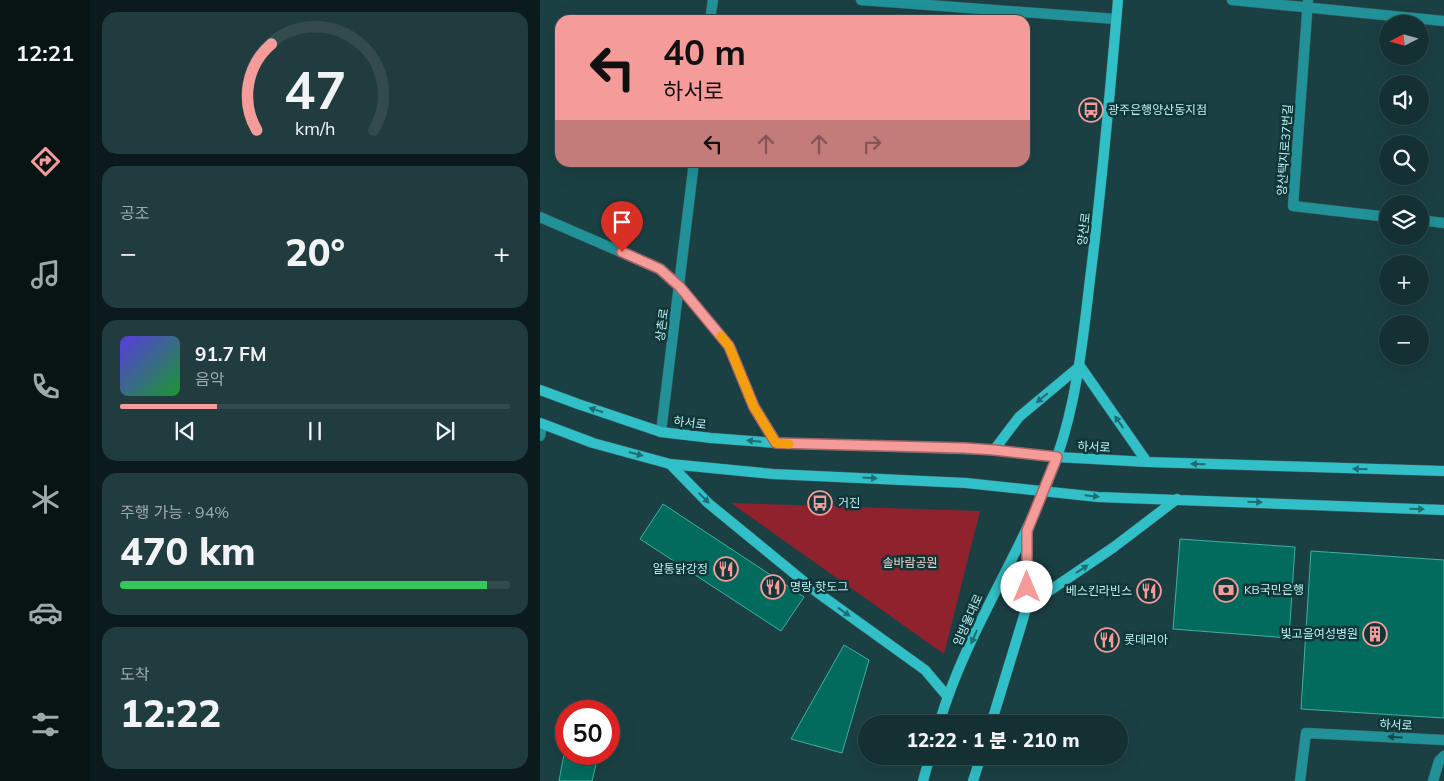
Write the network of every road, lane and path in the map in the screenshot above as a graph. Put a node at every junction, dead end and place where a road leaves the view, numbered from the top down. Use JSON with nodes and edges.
{"nodes":[{"id":1,"x":713,"y":0,"type":"edge"},
{"id":2,"x":861,"y":0,"type":"edge"},
{"id":3,"x":1118,"y":0,"type":"edge"},
{"id":4,"x":1232,"y":0,"type":"edge"},
{"id":5,"x":903,"y":1,"type":"edge"},
{"id":6,"x":1308,"y":4,"type":"edge"},
{"id":7,"x":711,"y":15,"type":"edge"},
{"id":8,"x":1116,"y":19,"type":"junction"},
{"id":9,"x":1444,"y":21,"type":"edge"},
{"id":10,"x":693,"y":167,"type":"edge"},
{"id":11,"x":1379,"y":216,"type":"edge"},
{"id":12,"x":540,"y":217,"type":"edge"},
{"id":13,"x":1429,"y":221,"type":"edge"},
{"id":14,"x":1444,"y":223,"type":"edge"},
{"id":15,"x":680,"y":287,"type":"junction"},
{"id":16,"x":1080,"y":366,"type":"junction"},
{"id":17,"x":540,"y":390,"type":"edge"},
{"id":18,"x":541,"y":424,"type":"edge"},
{"id":19,"x":661,"y":432,"type":"junction"},
{"id":20,"x":540,"y":436,"type":"edge"},
{"id":21,"x":776,"y":443,"type":"junction"},
{"id":22,"x":994,"y":450,"type":"junction"},
{"id":23,"x":1057,"y":457,"type":"junction"},
{"id":24,"x":1147,"y":462,"type":"junction"},
{"id":25,"x":670,"y":464,"type":"junction"},
{"id":26,"x":1444,"y":471,"type":"edge"},
{"id":27,"x":1044,"y":490,"type":"junction"},
{"id":28,"x":1177,"y":499,"type":"junction"},
{"id":29,"x":1444,"y":510,"type":"edge"},
{"id":30,"x":1027,"y":531,"type":"junction"},
{"id":31,"x":1027,"y":606,"type":"junction"},
{"id":32,"x":947,"y":696,"type":"junction"},
{"id":33,"x":942,"y":715,"type":"edge"},
{"id":34,"x":994,"y":715,"type":"edge"},
{"id":35,"x":1444,"y":740,"type":"edge"},
{"id":36,"x":1444,"y":756,"type":"edge"},
{"id":37,"x":927,"y":765,"type":"edge"},
{"id":38,"x":978,"y":765,"type":"edge"},
{"id":39,"x":923,"y":781,"type":"edge"},
{"id":40,"x":973,"y":781,"type":"edge"},
{"id":41,"x":1300,"y":781,"type":"edge"},
{"id":42,"x":1433,"y":781,"type":"edge"}],
"edges":[{"from":1,"to":7,"type":"street"},
{"from":2,"to":5,"type":"street"},
{"from":3,"to":8,"type":"main road","name":"양산로"},
{"from":4,"to":6,"type":"street"},
{"from":5,"to":8,"type":"street"},
{"from":6,"to":9,"type":"street"},
{"from":6,"to":11,"type":"street","name":"양산택지로37번길"},
{"from":8,"to":16,"type":"main road","name":"양산로"},
{"from":10,"to":15,"type":"street","name":"상촌로"},
{"from":12,"to":15,"type":"street"},
{"from":13,"to":14,"type":"street"},
{"from":15,"to":19,"type":"street","name":"상촌로"},
{"from":15,"to":21,"type":"street"},
{"from":16,"to":22,"type":"main road","one_way":true},
{"from":16,"to":23,"type":"main road","name":"양산로"},
{"from":24,"to":16,"type":"main road","one_way":true},
{"from":19,"to":17,"type":"main road","name":"하서로","one_way":true},
{"from":18,"to":20,"type":"street"},
{"from":18,"to":25,"type":"main road","one_way":true},
{"from":21,"to":19,"type":"main road","name":"하서로","one_way":true},
{"from":21,"to":22,"type":"main road","name":"하서로"},
{"from":22,"to":23,"type":"main road","name":"하서로"},
{"from":23,"to":24,"type":"main road","name":"하서로"},
{"from":23,"to":27,"type":"main road","name":"임방울대로"},
{"from":26,"to":24,"type":"main road","name":"하서로","one_way":true},
{"from":25,"to":27,"type":"main road","one_way":true},
{"from":25,"to":32,"type":"main road","one_way":true},
{"from":27,"to":28,"type":"main road","one_way":true},
{"from":27,"to":30,"type":"main road","name":"임방울대로"},
{"from":28,"to":29,"type":"main road","one_way":true},
{"from":31,"to":28,"type":"main road","one_way":true},
{"from":30,"to":31,"type":"main road","name":"임방울대로"},
{"from":30,"to":32,"type":"main road","name":"임방울대로","one_way":true},
{"from":31,"to":34,"type":"main road","name":"임방울대로"},
{"from":32,"to":33,"type":"main road","name":"임방울대로"},
{"from":35,"to":41,"type":"street","name":"하서로","one_way":true},
{"from":36,"to":42,"type":"street"},
{"from":37,"to":39,"type":"main road"},
{"from":38,"to":40,"type":"main road"}]}
